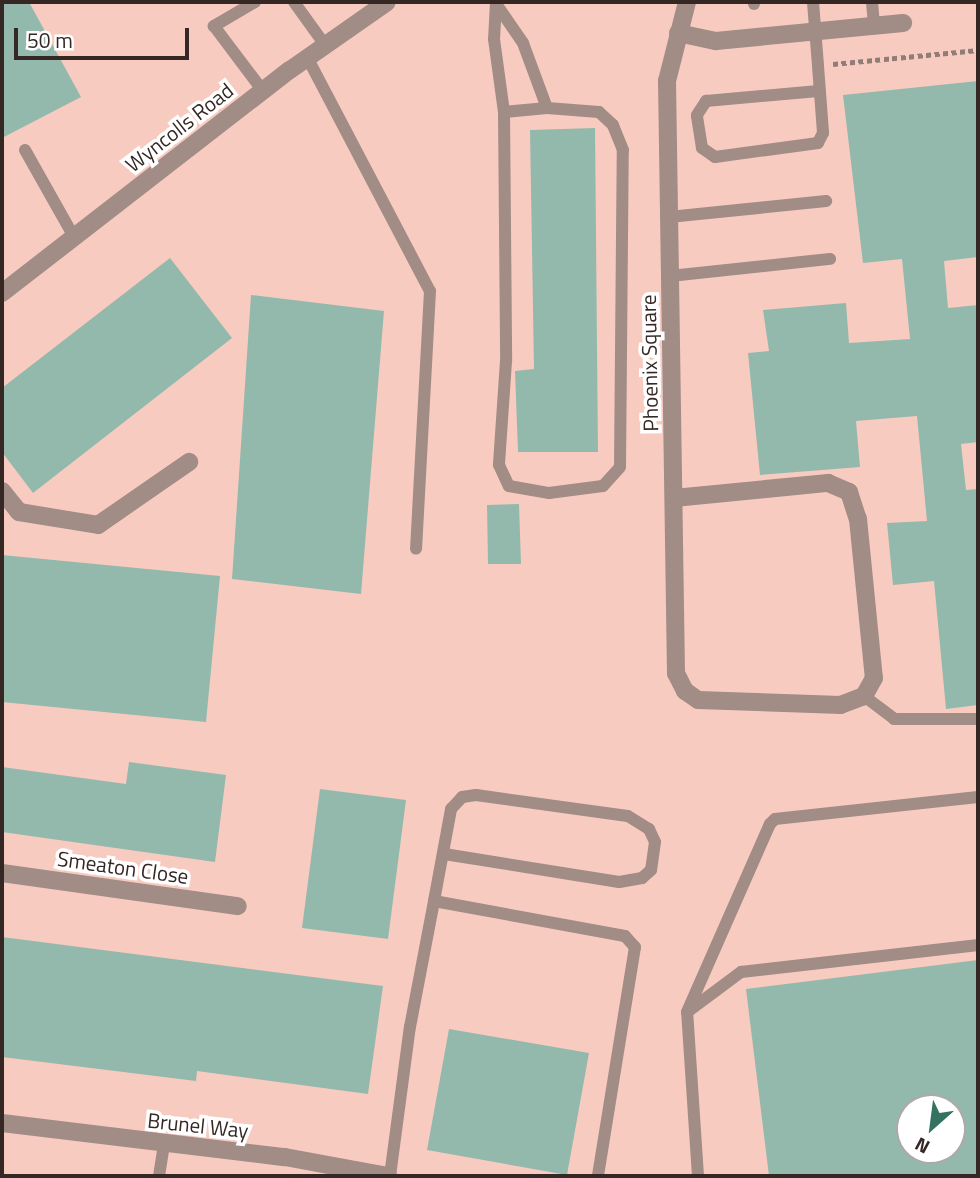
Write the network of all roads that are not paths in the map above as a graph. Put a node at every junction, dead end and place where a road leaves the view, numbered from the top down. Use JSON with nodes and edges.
{"nodes":[{"id":1,"x":255,"y":2,"type":"edge"},
{"id":2,"x":294,"y":2,"type":"edge"},
{"id":3,"x":387,"y":2,"type":"edge"},
{"id":4,"x":687,"y":2,"type":"edge"},
{"id":5,"x":813,"y":2,"type":"edge"},
{"id":6,"x":872,"y":2,"type":"edge"},
{"id":7,"x":496,"y":3,"type":"edge"},
{"id":8,"x":902,"y":23,"type":"dead end"},
{"id":9,"x":874,"y":26,"type":"junction"},
{"id":10,"x":815,"y":31,"type":"junction"},
{"id":11,"x":678,"y":33,"type":"junction"},
{"id":12,"x":325,"y":45,"type":"junction"},
{"id":13,"x":307,"y":57,"type":"junction"},
{"id":14,"x":263,"y":91,"type":"junction"},
{"id":15,"x":819,"y":91,"type":"junction"},
{"id":16,"x":547,"y":108,"type":"junction"},
{"id":17,"x":504,"y":112,"type":"junction"},
{"id":18,"x":25,"y":150,"type":"dead end"},
{"id":19,"x":826,"y":201,"type":"dead end"},
{"id":20,"x":669,"y":217,"type":"junction"},
{"id":21,"x":75,"y":237,"type":"junction"},
{"id":22,"x":830,"y":259,"type":"dead end"},
{"id":23,"x":670,"y":276,"type":"junction"},
{"id":24,"x":2,"y":293,"type":"edge"},
{"id":25,"x":190,"y":462,"type":"dead end"},
{"id":26,"x":2,"y":491,"type":"edge"},
{"id":27,"x":674,"y":498,"type":"junction"},
{"id":28,"x":416,"y":549,"type":"dead end"},
{"id":29,"x":864,"y":696,"type":"junction"},
{"id":30,"x":978,"y":719,"type":"edge"},
{"id":31,"x":978,"y":797,"type":"edge"},
{"id":32,"x":444,"y":854,"type":"junction"},
{"id":33,"x":2,"y":873,"type":"edge"},
{"id":34,"x":434,"y":901,"type":"junction"},
{"id":35,"x":238,"y":906,"type":"dead end"},
{"id":36,"x":978,"y":945,"type":"edge"},
{"id":37,"x":687,"y":1012,"type":"junction"},
{"id":38,"x":2,"y":1123,"type":"edge"},
{"id":39,"x":164,"y":1144,"type":"junction"},
{"id":40,"x":159,"y":1176,"type":"edge"},
{"id":41,"x":389,"y":1176,"type":"edge"},
{"id":42,"x":598,"y":1176,"type":"edge"},
{"id":43,"x":698,"y":1176,"type":"edge"}],
"edges":[{"from":1,"to":14,"type":"lane"},
{"from":2,"to":12,"type":"lane"},
{"from":3,"to":12,"type":"street","name":"Wyncolls Road"},
{"from":4,"to":11,"type":"street","name":"Phoenix Square"},
{"from":5,"to":10,"type":"lane"},
{"from":6,"to":9,"type":"lane"},
{"from":7,"to":16,"type":"lane"},
{"from":7,"to":17,"type":"lane"},
{"from":8,"to":9,"type":"street"},
{"from":9,"to":10,"type":"street"},
{"from":10,"to":11,"type":"street"},
{"from":10,"to":15,"type":"lane"},
{"from":11,"to":20,"type":"street","name":"Phoenix Square"},
{"from":12,"to":13,"type":"street","name":"Wyncolls Road"},
{"from":13,"to":14,"type":"street","name":"Wyncolls Road"},
{"from":13,"to":28,"type":"lane"},
{"from":14,"to":21,"type":"street","name":"Wyncolls Road"},
{"from":15,"to":15,"type":"lane"},
{"from":16,"to":17,"type":"lane"},
{"from":16,"to":17,"type":"lane"},
{"from":18,"to":21,"type":"lane"},
{"from":19,"to":20,"type":"lane"},
{"from":20,"to":23,"type":"street","name":"Phoenix Square"},
{"from":21,"to":24,"type":"street","name":"Wyncolls Road"},
{"from":22,"to":23,"type":"lane"},
{"from":23,"to":27,"type":"street","name":"Phoenix Square"},
{"from":25,"to":26,"type":"street"},
{"from":27,"to":29,"type":"street","name":"Phoenix Square"},
{"from":27,"to":29,"type":"street"},
{"from":29,"to":30,"type":"lane"},
{"from":31,"to":37,"type":"lane"},
{"from":32,"to":32,"type":"lane"},
{"from":32,"to":34,"type":"lane"},
{"from":33,"to":35,"type":"street","name":"Smeaton Close"},
{"from":34,"to":41,"type":"lane"},
{"from":34,"to":42,"type":"lane"},
{"from":36,"to":37,"type":"lane"},
{"from":37,"to":43,"type":"lane"},
{"from":38,"to":39,"type":"street","name":"Brunel Way"},
{"from":39,"to":40,"type":"lane"},
{"from":39,"to":41,"type":"street","name":"Brunel Way"}]}
